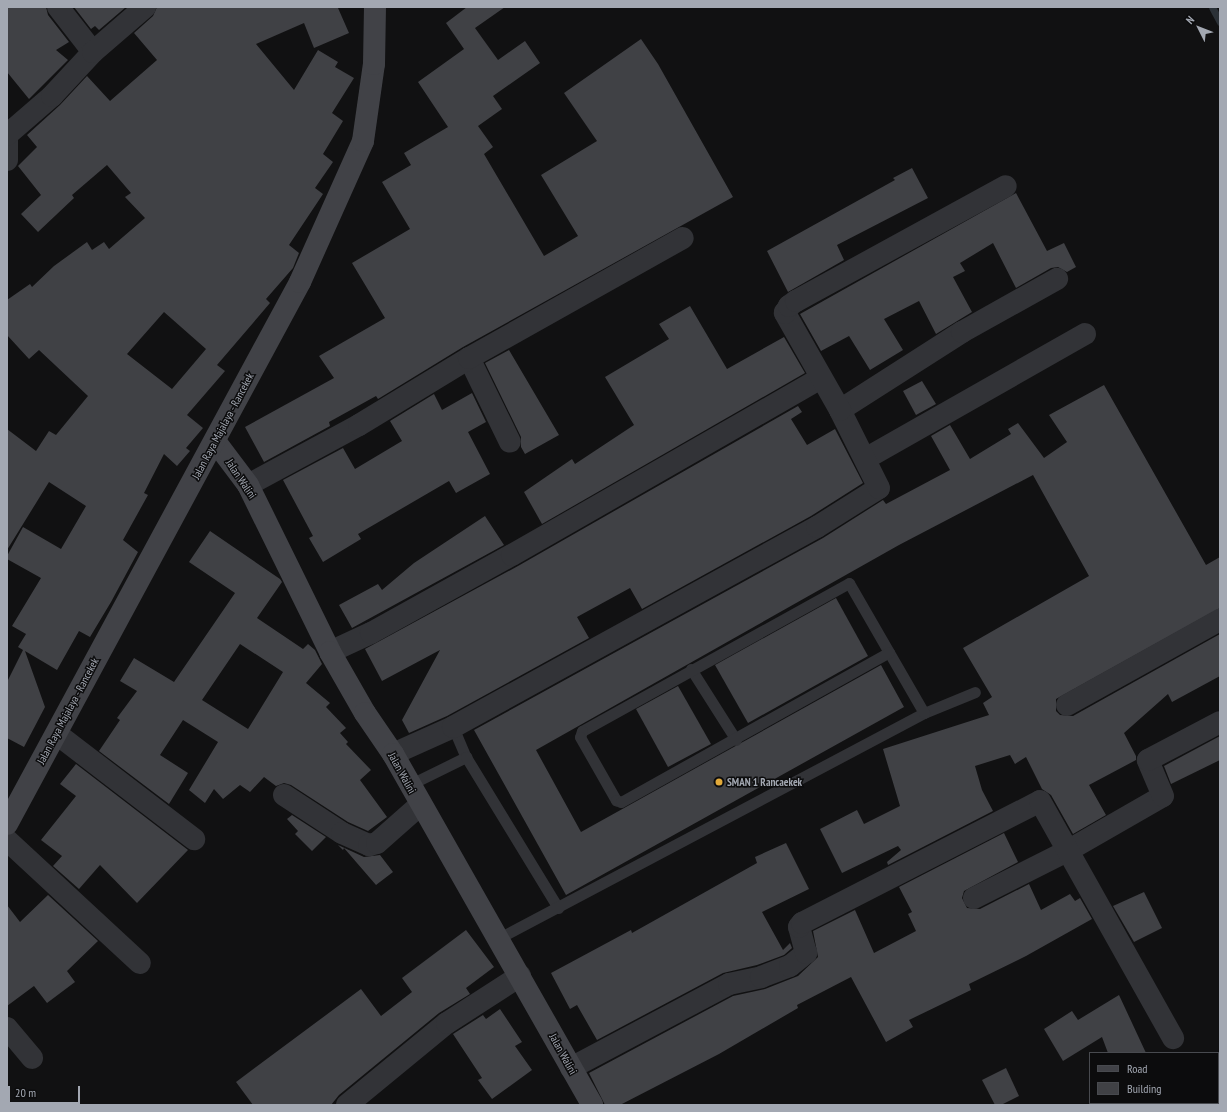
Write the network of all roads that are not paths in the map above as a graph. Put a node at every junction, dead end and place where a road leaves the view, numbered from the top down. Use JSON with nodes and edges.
{"nodes":[{"id":1,"x":58,"y":7,"type":"edge"},
{"id":2,"x":145,"y":7,"type":"edge"},
{"id":3,"x":375,"y":7,"type":"edge"},
{"id":4,"x":93,"y":52,"type":"junction"},
{"id":5,"x":7,"y":135,"type":"edge"},
{"id":6,"x":7,"y":160,"type":"edge"},
{"id":7,"x":1006,"y":186,"type":"dead end"},
{"id":8,"x":683,"y":238,"type":"dead end"},
{"id":9,"x":1057,"y":279,"type":"dead end"},
{"id":10,"x":1085,"y":334,"type":"dead end"},
{"id":11,"x":469,"y":358,"type":"junction"},
{"id":12,"x":821,"y":378,"type":"junction"},
{"id":13,"x":840,"y":410,"type":"junction"},
{"id":14,"x":215,"y":441,"type":"junction"},
{"id":15,"x":510,"y":442,"type":"dead end"},
{"id":16,"x":864,"y":459,"type":"junction"},
{"id":17,"x":248,"y":485,"type":"junction"},
{"id":18,"x":1220,"y":620,"type":"edge"},
{"id":19,"x":330,"y":652,"type":"junction"},
{"id":20,"x":889,"y":652,"type":"junction"},
{"id":21,"x":691,"y":669,"type":"junction"},
{"id":22,"x":975,"y":692,"type":"dead end"},
{"id":23,"x":1067,"y":705,"type":"dead end"},
{"id":24,"x":924,"y":713,"type":"junction"},
{"id":25,"x":1220,"y":722,"type":"edge"},
{"id":26,"x":453,"y":728,"type":"junction"},
{"id":27,"x":57,"y":734,"type":"junction"},
{"id":28,"x":736,"y":740,"type":"junction"},
{"id":29,"x":393,"y":754,"type":"junction"},
{"id":30,"x":466,"y":757,"type":"junction"},
{"id":31,"x":409,"y":785,"type":"junction"},
{"id":32,"x":284,"y":795,"type":"dead end"},
{"id":33,"x":420,"y":805,"type":"junction"},
{"id":34,"x":7,"y":824,"type":"edge"},
{"id":35,"x":194,"y":839,"type":"dead end"},
{"id":36,"x":7,"y":840,"type":"edge"},
{"id":37,"x":1069,"y":850,"type":"junction"},
{"id":38,"x":974,"y":898,"type":"dead end"},
{"id":39,"x":558,"y":908,"type":"junction"},
{"id":40,"x":499,"y":938,"type":"junction"},
{"id":41,"x":140,"y":963,"type":"dead end"},
{"id":42,"x":520,"y":976,"type":"junction"},
{"id":43,"x":7,"y":1028,"type":"edge"},
{"id":44,"x":1173,"y":1038,"type":"dead end"},
{"id":45,"x":32,"y":1058,"type":"dead end"},
{"id":46,"x":571,"y":1068,"type":"junction"},
{"id":47,"x":347,"y":1105,"type":"edge"},
{"id":48,"x":592,"y":1105,"type":"edge"}],
"edges":[{"from":1,"to":4,"type":"street"},
{"from":2,"to":4,"type":"street"},
{"from":3,"to":14,"type":"main road","name":"Jalan Raya Majalaya - Rancekek"},
{"from":4,"to":5,"type":"street"},
{"from":5,"to":6,"type":"street"},
{"from":7,"to":12,"type":"street"},
{"from":8,"to":11,"type":"street"},
{"from":9,"to":13,"type":"street"},
{"from":10,"to":16,"type":"street"},
{"from":11,"to":15,"type":"street"},
{"from":11,"to":17,"type":"street"},
{"from":12,"to":13,"type":"street"},
{"from":12,"to":19,"type":"street"},
{"from":13,"to":16,"type":"street"},
{"from":14,"to":17,"type":"main road","name":"Jalan Walini"},
{"from":14,"to":27,"type":"main road","name":"Jalan Raya Majalaya - Rancekek"},
{"from":16,"to":26,"type":"street"},
{"from":17,"to":19,"type":"main road","name":"Jalan Walini"},
{"from":18,"to":23,"type":"street"},
{"from":19,"to":29,"type":"main road","name":"Jalan Walini"},
{"from":20,"to":21,"type":"lane"},
{"from":20,"to":24,"type":"lane"},
{"from":20,"to":28,"type":"lane"},
{"from":21,"to":28,"type":"lane"},
{"from":21,"to":28,"type":"lane"},
{"from":22,"to":24,"type":"lane"},
{"from":24,"to":39,"type":"lane"},
{"from":25,"to":37,"type":"street"},
{"from":26,"to":29,"type":"street"},
{"from":26,"to":30,"type":"lane"},
{"from":27,"to":34,"type":"main road","name":"Jalan Raya Majalaya - Rancekek"},
{"from":27,"to":35,"type":"street"},
{"from":29,"to":31,"type":"main road","name":"Jalan Walini"},
{"from":30,"to":31,"type":"lane"},
{"from":30,"to":39,"type":"lane"},
{"from":31,"to":33,"type":"main road","name":"Jalan Walini"},
{"from":32,"to":33,"type":"street"},
{"from":33,"to":40,"type":"main road","name":"Jalan Walini"},
{"from":36,"to":41,"type":"street"},
{"from":37,"to":38,"type":"street"},
{"from":37,"to":44,"type":"street"},
{"from":37,"to":46,"type":"street"},
{"from":39,"to":40,"type":"lane"},
{"from":40,"to":42,"type":"main road","name":"Jalan Walini"},
{"from":42,"to":46,"type":"main road","name":"Jalan Walini"},
{"from":42,"to":47,"type":"street"},
{"from":43,"to":45,"type":"street"},
{"from":46,"to":48,"type":"main road","name":"Jalan Walini"}]}
